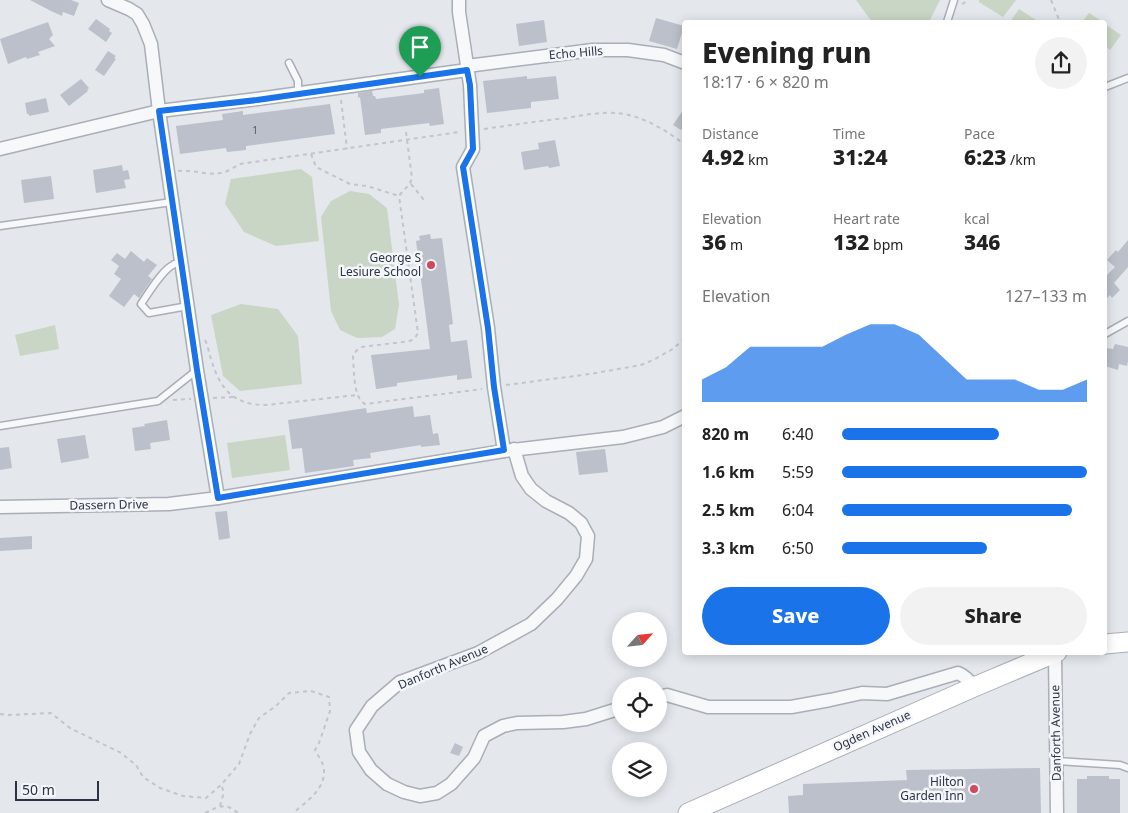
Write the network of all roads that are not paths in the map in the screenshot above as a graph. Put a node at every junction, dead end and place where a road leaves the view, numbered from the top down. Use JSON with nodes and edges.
{"nodes":[{"id":1,"x":108,"y":0,"type":"edge"},
{"id":2,"x":459,"y":0,"type":"edge"},
{"id":3,"x":954,"y":0,"type":"edge"},
{"id":4,"x":948,"y":20,"type":"edge"},
{"id":5,"x":289,"y":63,"type":"dead end"},
{"id":6,"x":682,"y":63,"type":"edge"},
{"id":7,"x":467,"y":68,"type":"junction"},
{"id":8,"x":1128,"y":78,"type":"edge"},
{"id":9,"x":1107,"y":86,"type":"edge"},
{"id":10,"x":298,"y":94,"type":"junction"},
{"id":11,"x":159,"y":111,"type":"junction"},
{"id":12,"x":0,"y":149,"type":"edge"},
{"id":13,"x":172,"y":202,"type":"junction"},
{"id":14,"x":0,"y":226,"type":"edge"},
{"id":15,"x":181,"y":262,"type":"junction"},
{"id":16,"x":188,"y":306,"type":"junction"},
{"id":17,"x":1128,"y":322,"type":"edge"},
{"id":18,"x":1107,"y":333,"type":"edge"},
{"id":19,"x":197,"y":370,"type":"junction"},
{"id":20,"x":682,"y":418,"type":"edge"},
{"id":21,"x":0,"y":426,"type":"edge"},
{"id":22,"x":509,"y":450,"type":"junction"},
{"id":23,"x":218,"y":498,"type":"junction"},
{"id":24,"x":0,"y":507,"type":"edge"},
{"id":25,"x":1128,"y":642,"type":"edge"},
{"id":26,"x":1107,"y":644,"type":"edge"},
{"id":27,"x":1051,"y":655,"type":"edge"},
{"id":28,"x":1056,"y":655,"type":"edge"},
{"id":29,"x":974,"y":687,"type":"junction"},
{"id":30,"x":667,"y":695,"type":"edge"},
{"id":31,"x":612,"y":711,"type":"edge"},
{"id":32,"x":1057,"y":761,"type":"junction"},
{"id":33,"x":1128,"y":768,"type":"edge"},
{"id":34,"x":688,"y":813,"type":"edge"},
{"id":35,"x":1057,"y":813,"type":"edge"}],
"edges":[{"from":1,"to":11,"type":"street"},
{"from":2,"to":7,"type":"street"},
{"from":3,"to":4,"type":"lane"},
{"from":5,"to":10,"type":"lane"},
{"from":6,"to":7,"type":"street","name":"Echo Hills"},
{"from":7,"to":10,"type":"street"},
{"from":7,"to":22,"type":"street"},
{"from":8,"to":9,"type":"lane"},
{"from":10,"to":11,"type":"street"},
{"from":11,"to":12,"type":"street"},
{"from":11,"to":13,"type":"street"},
{"from":13,"to":14,"type":"lane"},
{"from":13,"to":15,"type":"street"},
{"from":15,"to":16,"type":"street"},
{"from":15,"to":16,"type":"lane"},
{"from":16,"to":19,"type":"street"},
{"from":17,"to":18,"type":"lane"},
{"from":19,"to":21,"type":"lane"},
{"from":19,"to":23,"type":"street"},
{"from":20,"to":22,"type":"street"},
{"from":22,"to":23,"type":"street","name":"Dassern Drive"},
{"from":22,"to":31,"type":"street","name":"Danforth Avenue"},
{"from":23,"to":24,"type":"street","name":"Dassern Drive"},
{"from":25,"to":26,"type":"street"},
{"from":27,"to":29,"type":"street","name":"Ogden Avenue"},
{"from":28,"to":32,"type":"street","name":"Danforth Avenue"},
{"from":29,"to":30,"type":"street"},
{"from":29,"to":34,"type":"street","name":"Ogden Avenue"},
{"from":32,"to":33,"type":"lane"},
{"from":32,"to":35,"type":"street","name":"Danforth Avenue"}]}
